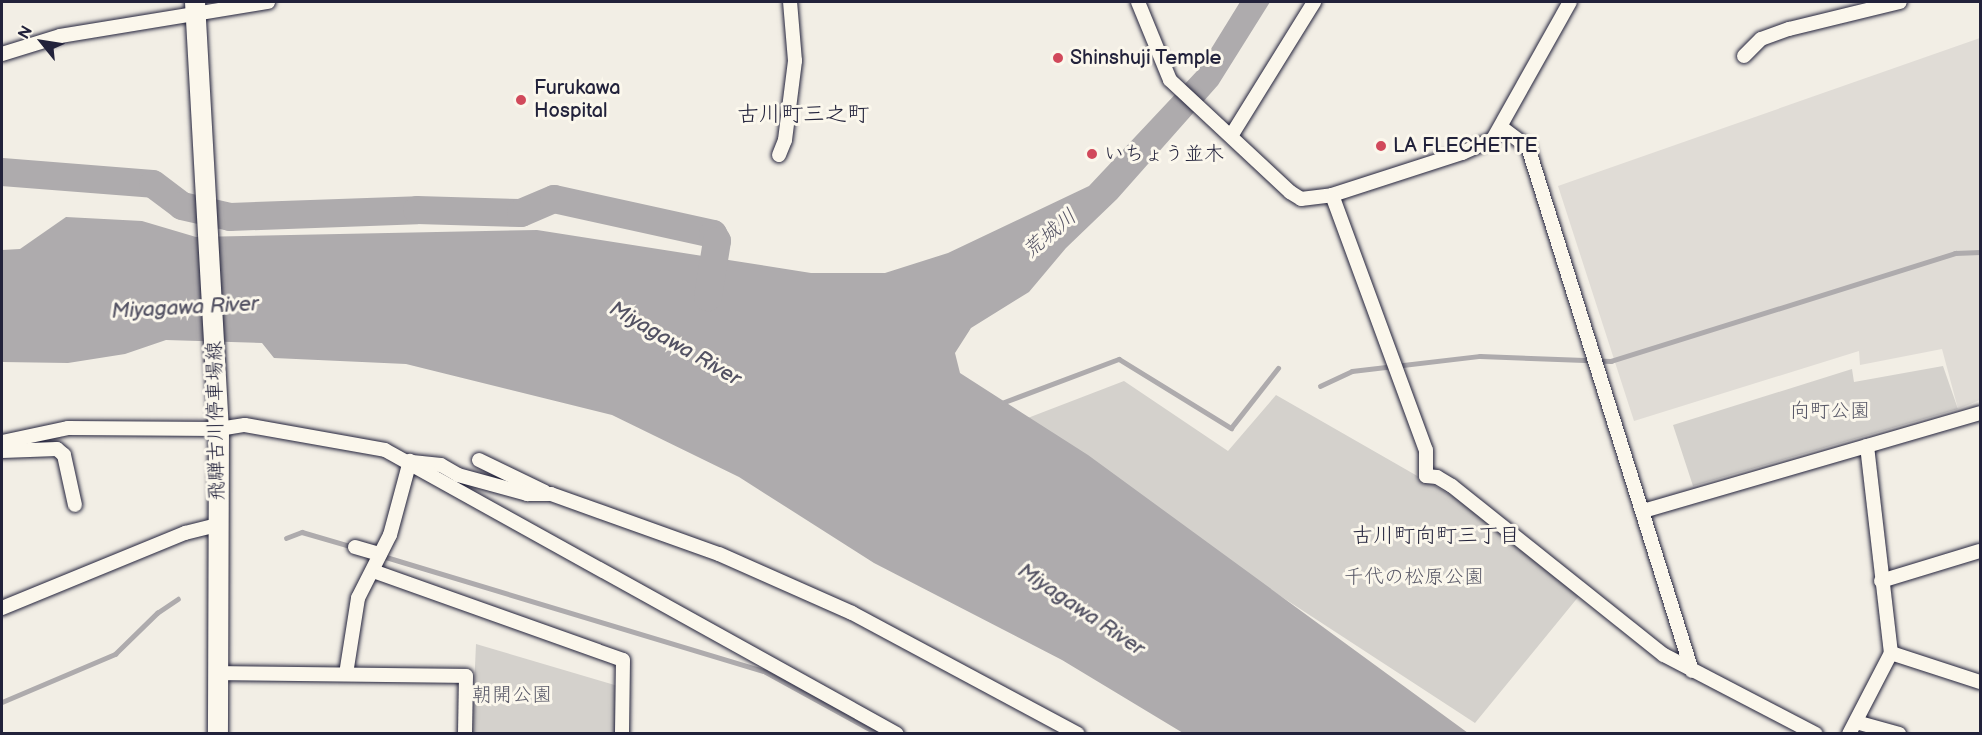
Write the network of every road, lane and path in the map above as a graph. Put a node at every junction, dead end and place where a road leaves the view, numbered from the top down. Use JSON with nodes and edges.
{"nodes":[{"id":1,"x":268,"y":2,"type":"edge"},
{"id":2,"x":790,"y":2,"type":"edge"},
{"id":3,"x":1138,"y":2,"type":"edge"},
{"id":4,"x":1314,"y":2,"type":"edge"},
{"id":5,"x":1570,"y":2,"type":"edge"},
{"id":6,"x":1900,"y":2,"type":"edge"},
{"id":7,"x":195,"y":7,"type":"edge"},
{"id":8,"x":2,"y":54,"type":"edge"},
{"id":9,"x":1744,"y":56,"type":"dead end"},
{"id":10,"x":1501,"y":127,"type":"junction"},
{"id":11,"x":1228,"y":134,"type":"junction"},
{"id":12,"x":778,"y":155,"type":"dead end"},
{"id":13,"x":1332,"y":195,"type":"junction"},
{"id":14,"x":1980,"y":413,"type":"edge"},
{"id":15,"x":219,"y":423,"type":"junction"},
{"id":16,"x":2,"y":442,"type":"edge"},
{"id":17,"x":1867,"y":446,"type":"junction"},
{"id":18,"x":2,"y":451,"type":"edge"},
{"id":19,"x":479,"y":460,"type":"dead end"},
{"id":20,"x":410,"y":461,"type":"junction"},
{"id":21,"x":551,"y":494,"type":"junction"},
{"id":22,"x":75,"y":505,"type":"dead end"},
{"id":23,"x":1643,"y":511,"type":"junction"},
{"id":24,"x":218,"y":525,"type":"junction"},
{"id":25,"x":355,"y":547,"type":"dead end"},
{"id":26,"x":1980,"y":551,"type":"edge"},
{"id":27,"x":380,"y":554,"type":"junction"},
{"id":28,"x":372,"y":571,"type":"junction"},
{"id":29,"x":1881,"y":581,"type":"junction"},
{"id":30,"x":2,"y":608,"type":"edge"},
{"id":31,"x":1891,"y":653,"type":"junction"},
{"id":32,"x":1692,"y":671,"type":"junction"},
{"id":33,"x":218,"y":673,"type":"junction"},
{"id":34,"x":346,"y":674,"type":"junction"},
{"id":35,"x":1980,"y":682,"type":"edge"},
{"id":36,"x":1852,"y":728,"type":"edge"},
{"id":37,"x":218,"y":734,"type":"edge"},
{"id":38,"x":465,"y":734,"type":"edge"},
{"id":39,"x":622,"y":734,"type":"edge"},
{"id":40,"x":897,"y":734,"type":"edge"},
{"id":41,"x":1078,"y":734,"type":"edge"},
{"id":42,"x":1816,"y":734,"type":"edge"},
{"id":43,"x":1899,"y":734,"type":"edge"}],
"edges":[{"from":1,"to":7,"type":"street"},
{"from":2,"to":12,"type":"street"},
{"from":3,"to":11,"type":"street"},
{"from":4,"to":11,"type":"street"},
{"from":5,"to":10,"type":"street"},
{"from":6,"to":9,"type":"street"},
{"from":7,"to":8,"type":"street"},
{"from":7,"to":15,"type":"main road","name":"飛騨古川停車場線"},
{"from":10,"to":13,"type":"street"},
{"from":10,"to":23,"type":"street"},
{"from":11,"to":13,"type":"street"},
{"from":13,"to":32,"type":"street"},
{"from":14,"to":17,"type":"street"},
{"from":15,"to":16,"type":"street"},
{"from":15,"to":20,"type":"street"},
{"from":15,"to":24,"type":"main road","name":"飛騨古川停車場線"},
{"from":17,"to":23,"type":"street"},
{"from":17,"to":29,"type":"street"},
{"from":18,"to":22,"type":"street"},
{"from":19,"to":21,"type":"street"},
{"from":20,"to":21,"type":"street"},
{"from":20,"to":27,"type":"street"},
{"from":20,"to":40,"type":"street"},
{"from":21,"to":41,"type":"street"},
{"from":23,"to":32,"type":"street"},
{"from":24,"to":30,"type":"street"},
{"from":24,"to":33,"type":"main road","name":"飛騨古川停車場線"},
{"from":25,"to":27,"type":"street"},
{"from":26,"to":29,"type":"street"},
{"from":27,"to":28,"type":"street"},
{"from":28,"to":34,"type":"street"},
{"from":28,"to":39,"type":"street"},
{"from":29,"to":31,"type":"street"},
{"from":31,"to":35,"type":"street"},
{"from":31,"to":36,"type":"street"},
{"from":32,"to":42,"type":"street"},
{"from":33,"to":34,"type":"street"},
{"from":33,"to":37,"type":"main road","name":"飛騨古川停車場線"},
{"from":34,"to":38,"type":"street"},
{"from":36,"to":43,"type":"street"}]}
